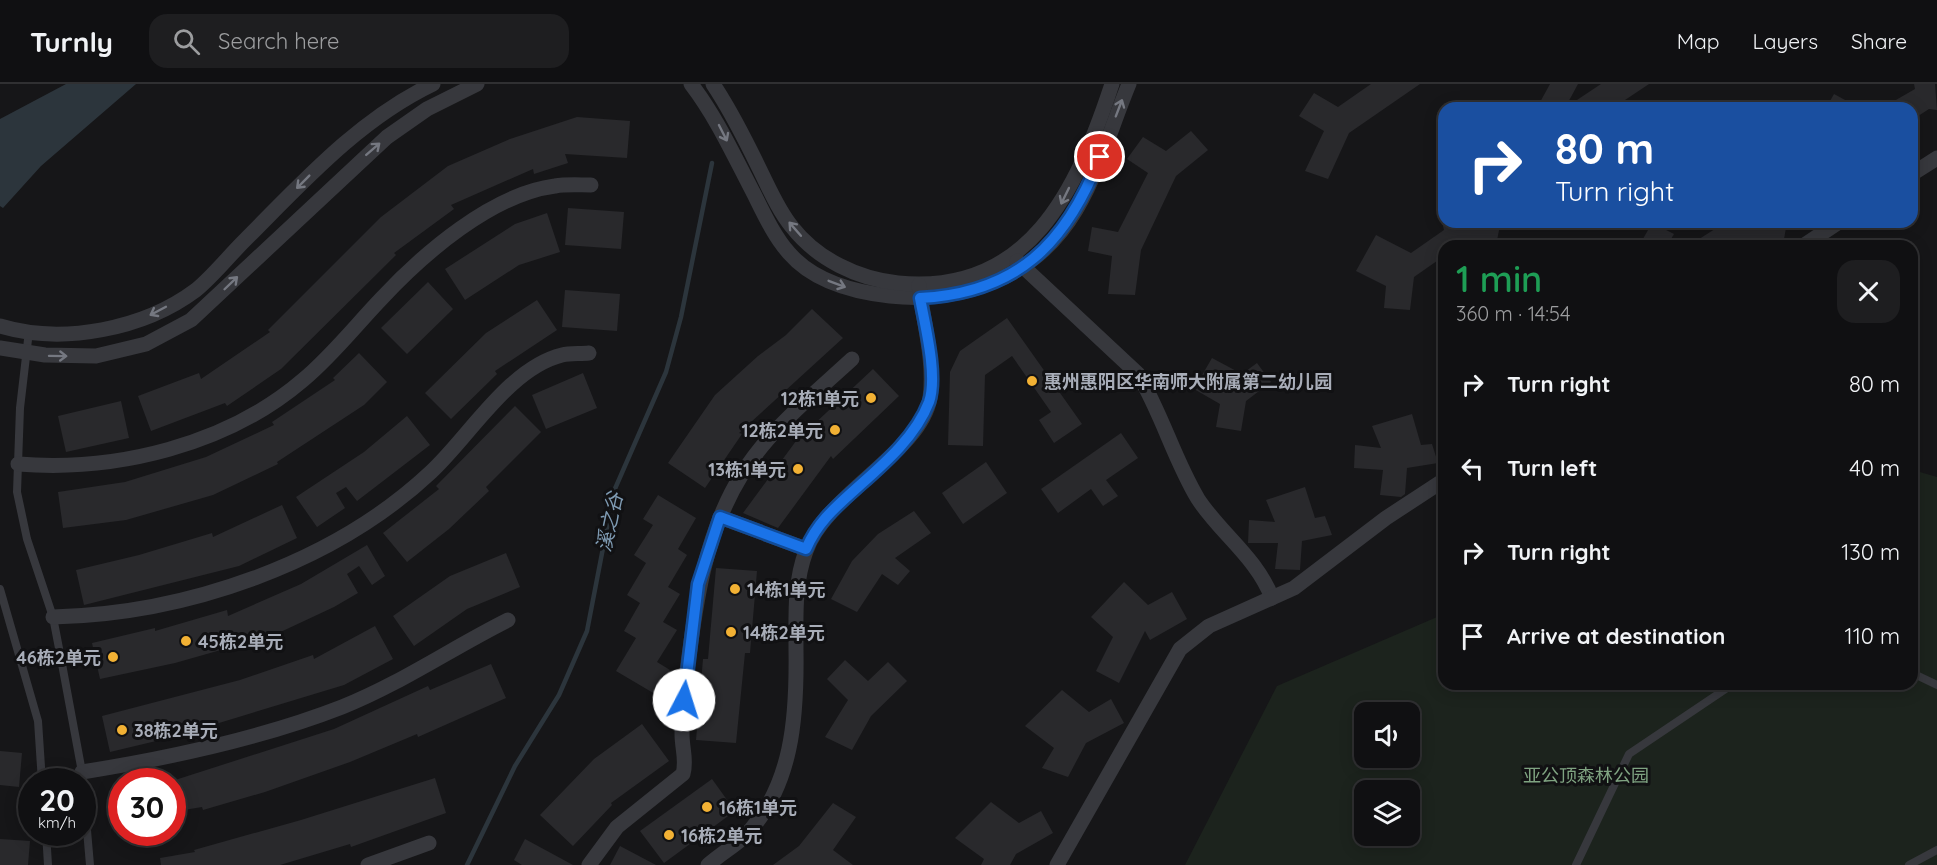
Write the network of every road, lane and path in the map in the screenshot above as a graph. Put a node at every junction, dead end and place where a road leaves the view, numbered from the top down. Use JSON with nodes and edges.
{"nodes":[{"id":1,"x":433,"y":84,"type":"edge"},
{"id":2,"x":477,"y":84,"type":"edge"},
{"id":3,"x":691,"y":84,"type":"edge"},
{"id":4,"x":713,"y":84,"type":"edge"},
{"id":5,"x":1112,"y":84,"type":"edge"},
{"id":6,"x":1129,"y":84,"type":"edge"},
{"id":7,"x":1937,"y":158,"type":"edge"},
{"id":8,"x":1918,"y":170,"type":"edge"},
{"id":9,"x":591,"y":185,"type":"dead end"},
{"id":10,"x":1830,"y":228,"type":"edge"},
{"id":11,"x":1812,"y":240,"type":"edge"},
{"id":12,"x":1011,"y":255,"type":"junction"},
{"id":13,"x":1022,"y":267,"type":"junction"},
{"id":14,"x":919,"y":291,"type":"junction"},
{"id":15,"x":0,"y":326,"type":"edge"},
{"id":16,"x":29,"y":332,"type":"junction"},
{"id":17,"x":0,"y":348,"type":"edge"},
{"id":18,"x":27,"y":352,"type":"junction"},
{"id":19,"x":589,"y":353,"type":"dead end"},
{"id":20,"x":852,"y":359,"type":"dead end"},
{"id":21,"x":18,"y":464,"type":"junction"},
{"id":22,"x":1438,"y":484,"type":"edge"},
{"id":23,"x":720,"y":517,"type":"junction"},
{"id":24,"x":806,"y":549,"type":"junction"},
{"id":25,"x":0,"y":589,"type":"edge"},
{"id":26,"x":1272,"y":598,"type":"junction"},
{"id":27,"x":52,"y":617,"type":"junction"},
{"id":28,"x":508,"y":620,"type":"dead end"},
{"id":29,"x":1918,"y":676,"type":"edge"},
{"id":30,"x":1937,"y":685,"type":"edge"},
{"id":31,"x":1724,"y":690,"type":"edge"},
{"id":32,"x":41,"y":768,"type":"edge"},
{"id":33,"x":81,"y":768,"type":"edge"},
{"id":34,"x":96,"y":769,"type":"edge"},
{"id":35,"x":429,"y":843,"type":"dead end"},
{"id":36,"x":47,"y":846,"type":"edge"},
{"id":37,"x":88,"y":846,"type":"edge"},
{"id":38,"x":1937,"y":850,"type":"edge"},
{"id":39,"x":48,"y":865,"type":"edge"},
{"id":40,"x":90,"y":865,"type":"edge"},
{"id":41,"x":368,"y":865,"type":"edge"},
{"id":42,"x":589,"y":865,"type":"edge"},
{"id":43,"x":708,"y":865,"type":"edge"},
{"id":44,"x":1057,"y":865,"type":"edge"},
{"id":45,"x":1576,"y":865,"type":"edge"},
{"id":46,"x":1909,"y":865,"type":"edge"}],
"edges":[{"from":1,"to":16,"type":"street","one_way":true},
{"from":18,"to":2,"type":"street","one_way":true},
{"from":3,"to":14,"type":"street","one_way":true},
{"from":14,"to":4,"type":"street","one_way":true},
{"from":5,"to":12,"type":"street","one_way":true},
{"from":13,"to":6,"type":"street","one_way":true},
{"from":7,"to":8,"type":"street"},
{"from":9,"to":21,"type":"street"},
{"from":10,"to":11,"type":"street"},
{"from":12,"to":13,"type":"street"},
{"from":12,"to":14,"type":"street"},
{"from":13,"to":14,"type":"street"},
{"from":13,"to":26,"type":"street"},
{"from":14,"to":24,"type":"street"},
{"from":15,"to":16,"type":"street"},
{"from":16,"to":18,"type":"lane"},
{"from":17,"to":18,"type":"street"},
{"from":18,"to":21,"type":"lane"},
{"from":19,"to":27,"type":"street"},
{"from":20,"to":23,"type":"street"},
{"from":21,"to":27,"type":"lane"},
{"from":22,"to":26,"type":"street"},
{"from":23,"to":24,"type":"street"},
{"from":23,"to":42,"type":"street"},
{"from":24,"to":43,"type":"street"},
{"from":25,"to":32,"type":"lane"},
{"from":26,"to":44,"type":"street"},
{"from":27,"to":33,"type":"lane"},
{"from":28,"to":34,"type":"street"},
{"from":29,"to":30,"type":"lane"},
{"from":31,"to":45,"type":"lane"},
{"from":35,"to":41,"type":"street"},
{"from":36,"to":39,"type":"lane"},
{"from":37,"to":40,"type":"lane"},
{"from":38,"to":46,"type":"lane"}]}
